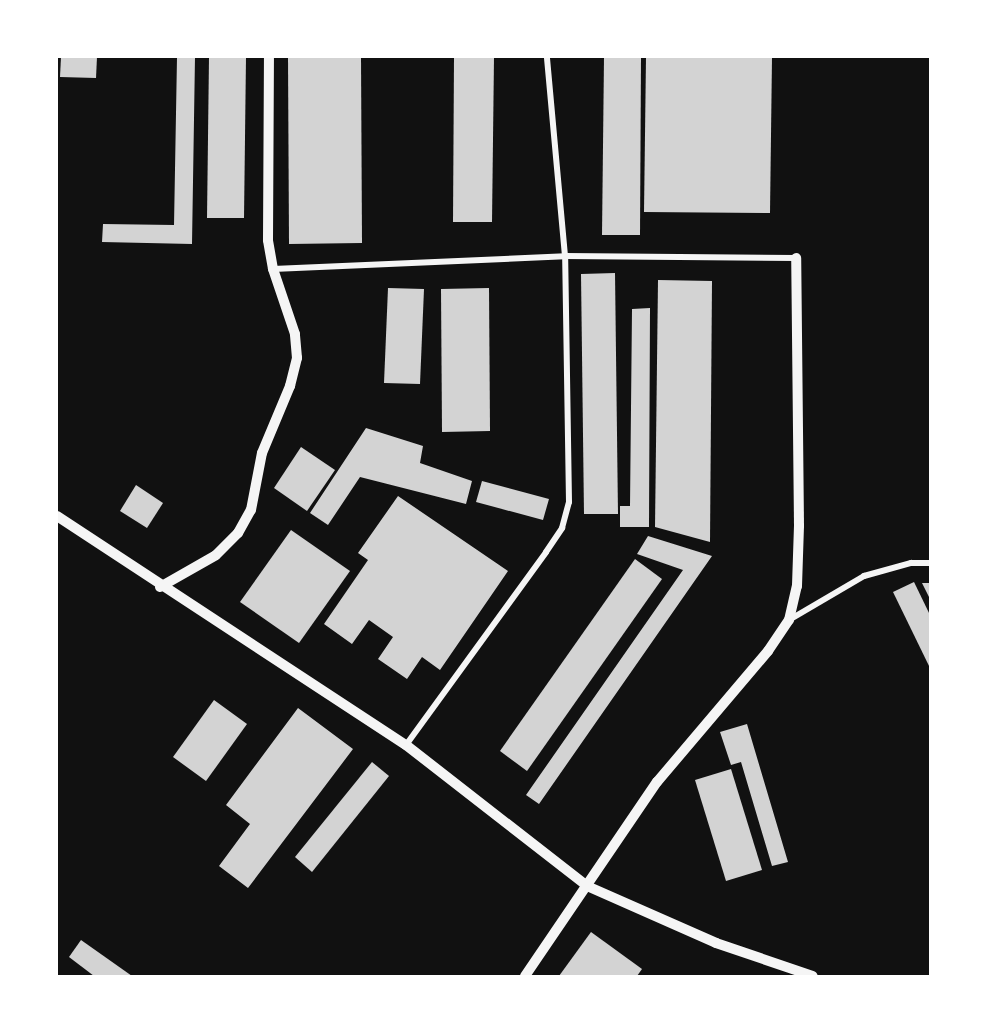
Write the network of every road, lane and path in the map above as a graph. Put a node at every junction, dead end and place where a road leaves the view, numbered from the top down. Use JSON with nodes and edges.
{"nodes":[{"id":1,"x":269,"y":57,"type":"edge"},
{"id":2,"x":547,"y":57,"type":"edge"},
{"id":3,"x":565,"y":256,"type":"junction"},
{"id":4,"x":796,"y":258,"type":"joint"},
{"id":5,"x":273,"y":269,"type":"junction"},
{"id":6,"x":57,"y":516,"type":"edge"},
{"id":7,"x":930,"y":563,"type":"edge"},
{"id":8,"x":160,"y":587,"type":"junction"},
{"id":9,"x":789,"y":620,"type":"junction"},
{"id":10,"x":406,"y":745,"type":"junction"},
{"id":11,"x":587,"y":886,"type":"junction"},
{"id":12,"x":525,"y":976,"type":"edge"},
{"id":13,"x":813,"y":976,"type":"edge"}],
"edges":[{"from":1,"to":5,"type":"street"},
{"from":2,"to":3,"type":"street"},
{"from":3,"to":4,"type":"street"},
{"from":3,"to":5,"type":"street"},
{"from":3,"to":10,"type":"street"},
{"from":4,"to":9,"type":"street"},
{"from":5,"to":8,"type":"street"},
{"from":6,"to":8,"type":"street"},
{"from":7,"to":9,"type":"street"},
{"from":8,"to":10,"type":"street"},
{"from":9,"to":11,"type":"street"},
{"from":10,"to":11,"type":"street"},
{"from":11,"to":12,"type":"street"},
{"from":11,"to":13,"type":"street"}]}
